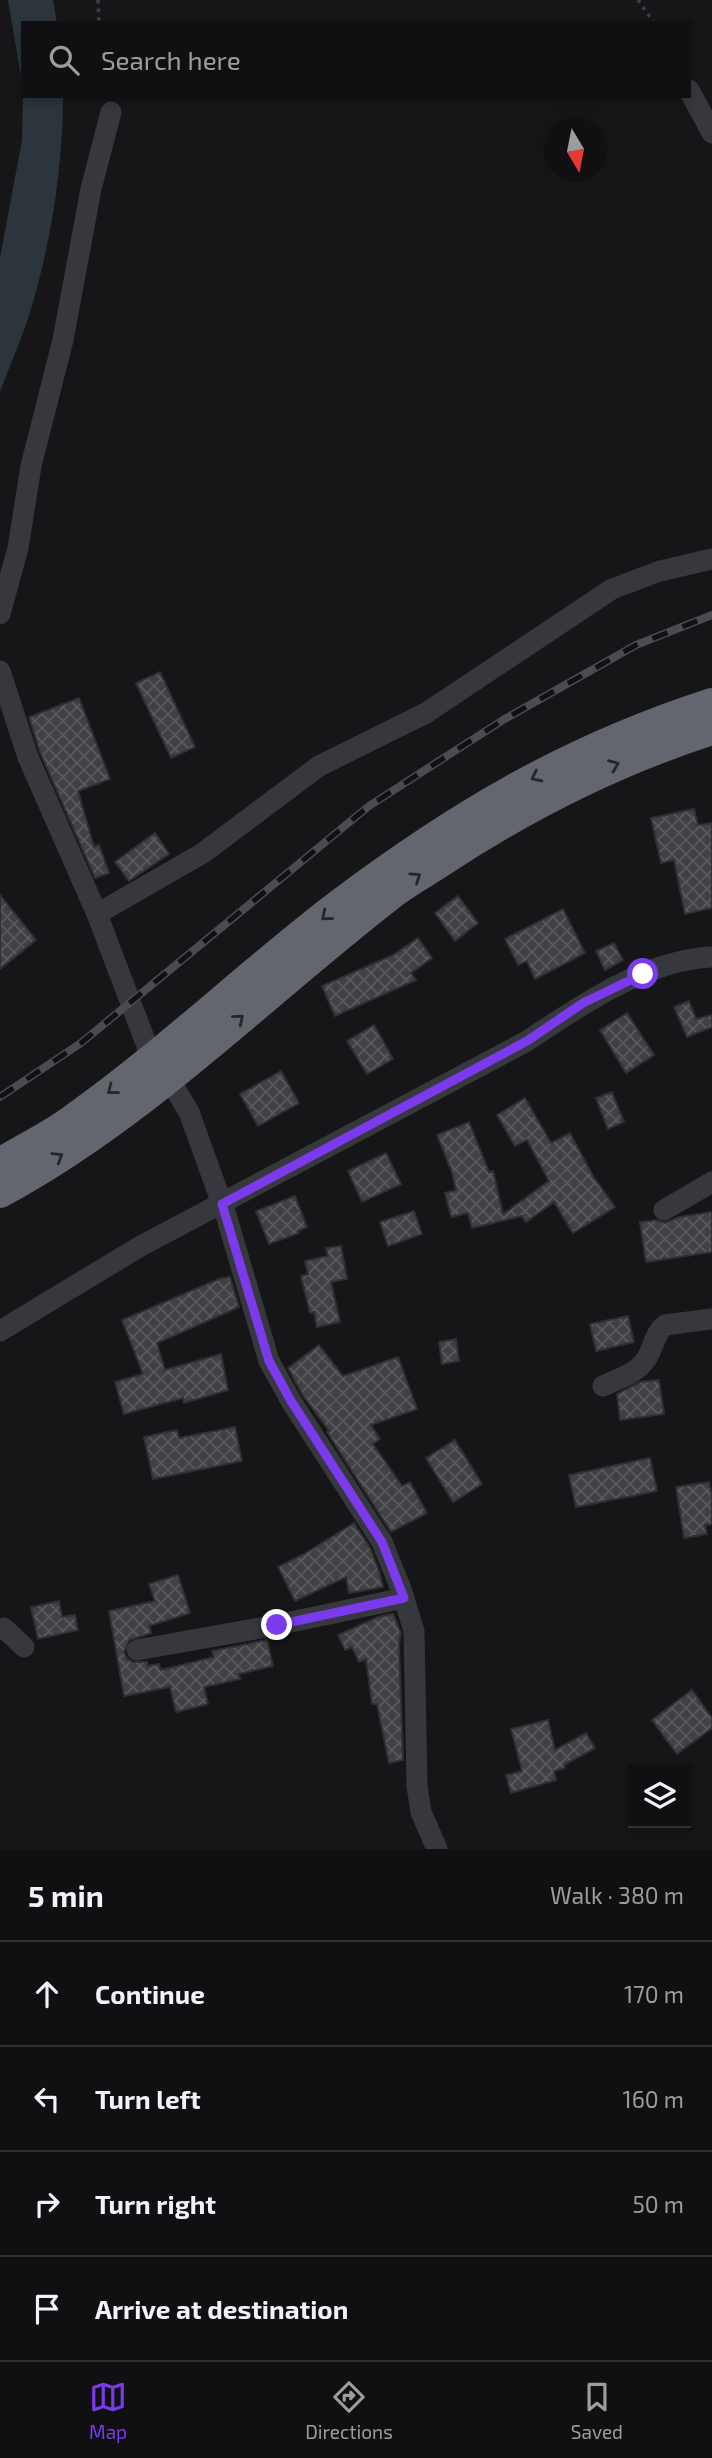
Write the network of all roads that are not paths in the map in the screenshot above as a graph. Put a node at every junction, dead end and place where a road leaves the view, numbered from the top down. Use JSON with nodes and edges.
{"nodes":[{"id":1,"x":691,"y":94,"type":"edge"},
{"id":2,"x":111,"y":112,"type":"dead end"},
{"id":3,"x":712,"y":133,"type":"edge"},
{"id":4,"x":712,"y":559,"type":"edge"},
{"id":5,"x":0,"y":614,"type":"edge"},
{"id":6,"x":0,"y":671,"type":"edge"},
{"id":7,"x":712,"y":704,"type":"edge"},
{"id":8,"x":712,"y":729,"type":"edge"},
{"id":9,"x":97,"y":914,"type":"junction"},
{"id":10,"x":712,"y":957,"type":"edge"},
{"id":11,"x":160,"y":1068,"type":"junction"},
{"id":12,"x":0,"y":1164,"type":"edge"},
{"id":13,"x":712,"y":1182,"type":"edge"},
{"id":14,"x":0,"y":1192,"type":"edge"},
{"id":15,"x":222,"y":1204,"type":"junction"},
{"id":16,"x":664,"y":1210,"type":"dead end"},
{"id":17,"x":712,"y":1319,"type":"edge"},
{"id":18,"x":0,"y":1331,"type":"edge"},
{"id":19,"x":603,"y":1386,"type":"dead end"},
{"id":20,"x":404,"y":1598,"type":"junction"},
{"id":21,"x":0,"y":1629,"type":"edge"},
{"id":22,"x":24,"y":1647,"type":"dead end"},
{"id":23,"x":137,"y":1650,"type":"dead end"},
{"id":24,"x":437,"y":1849,"type":"edge"}],
"edges":[{"from":1,"to":3,"type":"street"},
{"from":2,"to":5,"type":"street"},
{"from":4,"to":9,"type":"street"},
{"from":6,"to":9,"type":"street"},
{"from":7,"to":11,"type":"highway","one_way":true},
{"from":11,"to":8,"type":"highway","one_way":true},
{"from":9,"to":11,"type":"street"},
{"from":10,"to":15,"type":"street"},
{"from":11,"to":12,"type":"highway","one_way":true},
{"from":14,"to":11,"type":"highway","one_way":true},
{"from":11,"to":15,"type":"street"},
{"from":13,"to":16,"type":"street"},
{"from":15,"to":18,"type":"street"},
{"from":15,"to":20,"type":"street"},
{"from":17,"to":19,"type":"street"},
{"from":20,"to":23,"type":"street"},
{"from":20,"to":24,"type":"street"},
{"from":21,"to":22,"type":"street"}]}
